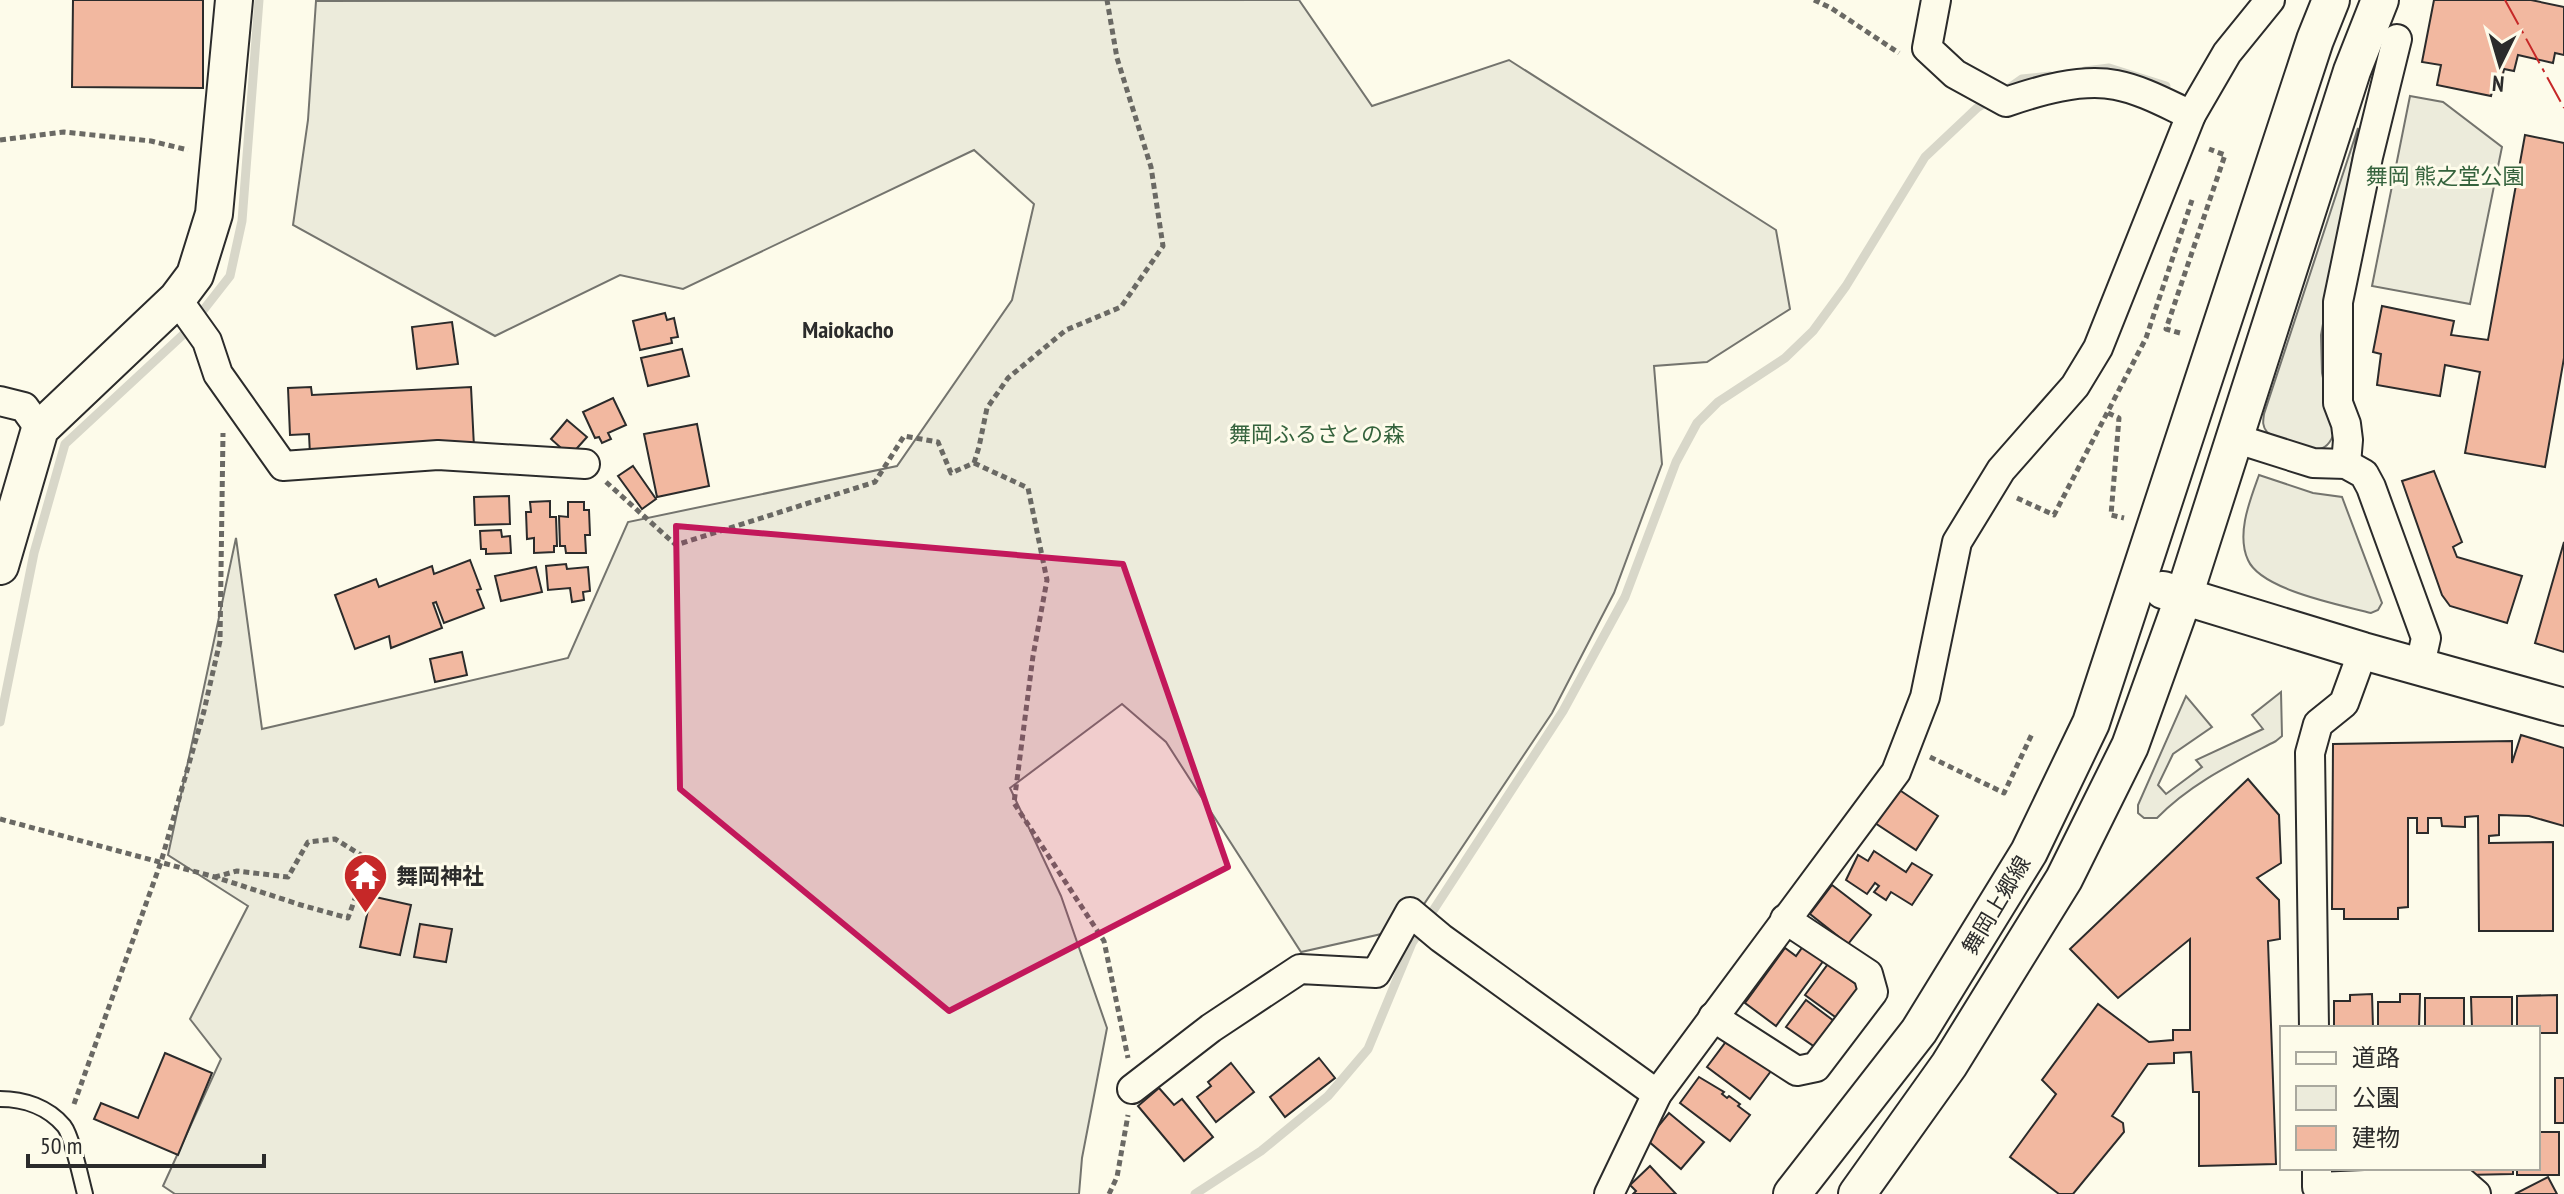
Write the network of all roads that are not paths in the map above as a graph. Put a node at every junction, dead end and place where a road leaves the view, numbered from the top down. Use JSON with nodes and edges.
{"nodes":[{"id":1,"x":234,"y":0,"type":"edge"},
{"id":2,"x":1936,"y":0,"type":"edge"},
{"id":3,"x":2270,"y":0,"type":"edge"},
{"id":4,"x":2331,"y":0,"type":"edge"},
{"id":5,"x":2380,"y":0,"type":"edge"},
{"id":6,"x":2397,"y":39,"type":"dead end"},
{"id":7,"x":2191,"y":115,"type":"junction"},
{"id":8,"x":177,"y":299,"type":"junction"},
{"id":9,"x":0,"y":401,"type":"edge"},
{"id":10,"x":40,"y":429,"type":"junction"},
{"id":11,"x":2234,"y":438,"type":"junction"},
{"id":12,"x":585,"y":464,"type":"road end"},
{"id":13,"x":2346,"y":464,"type":"junction"},
{"id":14,"x":6,"y":523,"type":"edge"},
{"id":15,"x":0,"y":566,"type":"edge"},
{"id":16,"x":2138,"y":582,"type":"junction"},
{"id":17,"x":2184,"y":596,"type":"junction"},
{"id":18,"x":2363,"y":651,"type":"junction"},
{"id":19,"x":2420,"y":665,"type":"junction"},
{"id":20,"x":2564,"y":707,"type":"edge"},
{"id":21,"x":1785,"y":919,"type":"junction"},
{"id":22,"x":1713,"y":1017,"type":"junction"},
{"id":23,"x":2314,"y":1026,"type":"edge"},
{"id":24,"x":1132,"y":1089,"type":"road end"},
{"id":25,"x":1657,"y":1094,"type":"junction"},
{"id":26,"x":0,"y":1099,"type":"edge"},
{"id":27,"x":2317,"y":1170,"type":"edge"},
{"id":28,"x":85,"y":1194,"type":"edge"},
{"id":29,"x":1609,"y":1194,"type":"edge"},
{"id":30,"x":1792,"y":1194,"type":"edge"},
{"id":31,"x":1857,"y":1194,"type":"edge"},
{"id":32,"x":2476,"y":1194,"type":"edge"}],
"edges":[{"from":1,"to":8,"type":"street"},
{"from":2,"to":7,"type":"street"},
{"from":3,"to":7,"type":"street"},
{"from":4,"to":16,"type":"street","name":"舞岡上郷線"},
{"from":5,"to":11,"type":"street","name":"舞岡上郷線"},
{"from":6,"to":13,"type":"street"},
{"from":7,"to":21,"type":"street"},
{"from":8,"to":10,"type":"street"},
{"from":8,"to":12,"type":"street"},
{"from":9,"to":10,"type":"street"},
{"from":10,"to":14,"type":"street"},
{"from":11,"to":13,"type":"street"},
{"from":11,"to":17,"type":"street","name":"舞岡上郷線"},
{"from":13,"to":19,"type":"street"},
{"from":14,"to":15,"type":"street"},
{"from":16,"to":17,"type":"street"},
{"from":16,"to":30,"type":"street","name":"舞岡上郷線"},
{"from":17,"to":18,"type":"street"},
{"from":17,"to":31,"type":"street","name":"舞岡上郷線"},
{"from":18,"to":19,"type":"street"},
{"from":18,"to":23,"type":"street"},
{"from":19,"to":20,"type":"street"},
{"from":21,"to":22,"type":"street"},
{"from":21,"to":22,"type":"street"},
{"from":22,"to":25,"type":"street"},
{"from":24,"to":25,"type":"street"},
{"from":25,"to":29,"type":"street"},
{"from":26,"to":28,"type":"lane"},
{"from":27,"to":32,"type":"street"}]}
